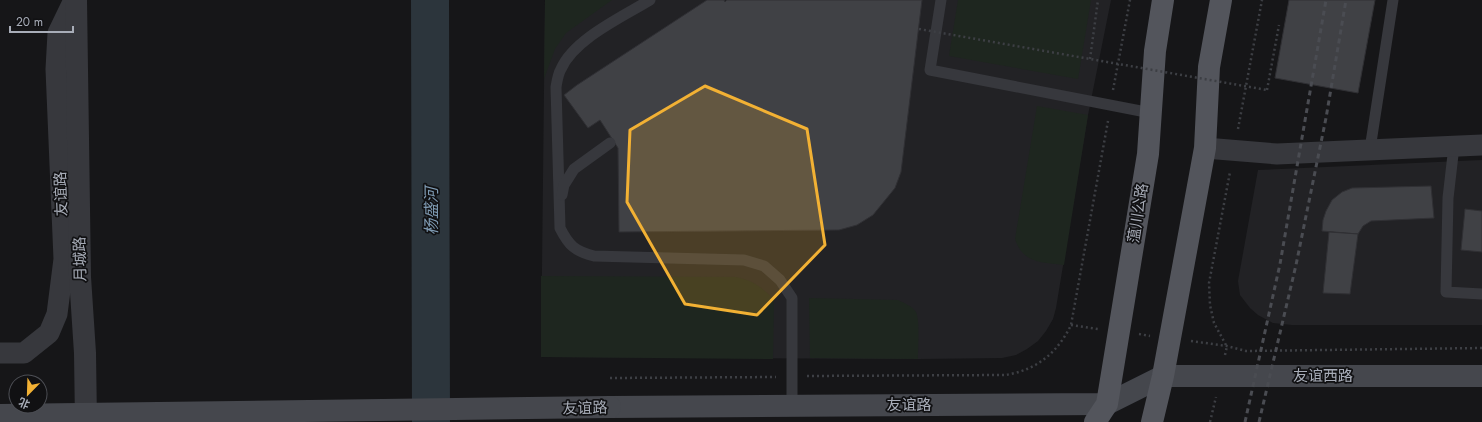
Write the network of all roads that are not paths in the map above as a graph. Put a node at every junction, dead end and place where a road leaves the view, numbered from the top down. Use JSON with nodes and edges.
{"nodes":[{"id":1,"x":75,"y":0,"type":"edge"},
{"id":2,"x":650,"y":0,"type":"edge"},
{"id":3,"x":941,"y":0,"type":"edge"},
{"id":4,"x":1163,"y":0,"type":"edge"},
{"id":5,"x":1221,"y":0,"type":"edge"},
{"id":6,"x":1393,"y":0,"type":"edge"},
{"id":7,"x":1151,"y":113,"type":"junction"},
{"id":8,"x":610,"y":143,"type":"dead end"},
{"id":9,"x":1482,"y":144,"type":"edge"},
{"id":10,"x":1454,"y":146,"type":"junction"},
{"id":11,"x":1205,"y":148,"type":"junction"},
{"id":12,"x":1370,"y":149,"type":"junction"},
{"id":13,"x":559,"y":205,"type":"junction"},
{"id":14,"x":1482,"y":294,"type":"edge"},
{"id":15,"x":0,"y":353,"type":"edge"},
{"id":16,"x":1163,"y":376,"type":"junction"},
{"id":17,"x":1482,"y":376,"type":"edge"},
{"id":18,"x":792,"y":406,"type":"junction"},
{"id":19,"x":1101,"y":413,"type":"edge"},
{"id":20,"x":0,"y":415,"type":"edge"},
{"id":21,"x":86,"y":422,"type":"edge"},
{"id":22,"x":1152,"y":422,"type":"edge"}],
"edges":[{"from":1,"to":15,"type":"street","name":"友谊路"},
{"from":1,"to":21,"type":"street","name":"月城路"},
{"from":2,"to":13,"type":"lane"},
{"from":3,"to":7,"type":"lane"},
{"from":4,"to":7,"type":"main road","name":"蕰川公路"},
{"from":5,"to":11,"type":"main road"},
{"from":6,"to":12,"type":"lane"},
{"from":7,"to":19,"type":"main road","name":"蕰川公路"},
{"from":8,"to":13,"type":"lane"},
{"from":9,"to":10,"type":"street"},
{"from":10,"to":12,"type":"street"},
{"from":10,"to":14,"type":"lane"},
{"from":11,"to":12,"type":"street"},
{"from":11,"to":16,"type":"main road"},
{"from":13,"to":18,"type":"lane"},
{"from":16,"to":17,"type":"main road","name":"友谊西路"},
{"from":16,"to":19,"type":"main road","name":"友谊路"},
{"from":16,"to":22,"type":"main road"},
{"from":18,"to":19,"type":"main road","name":"友谊路"},
{"from":18,"to":20,"type":"main road","name":"友谊路","bridge":true}]}
